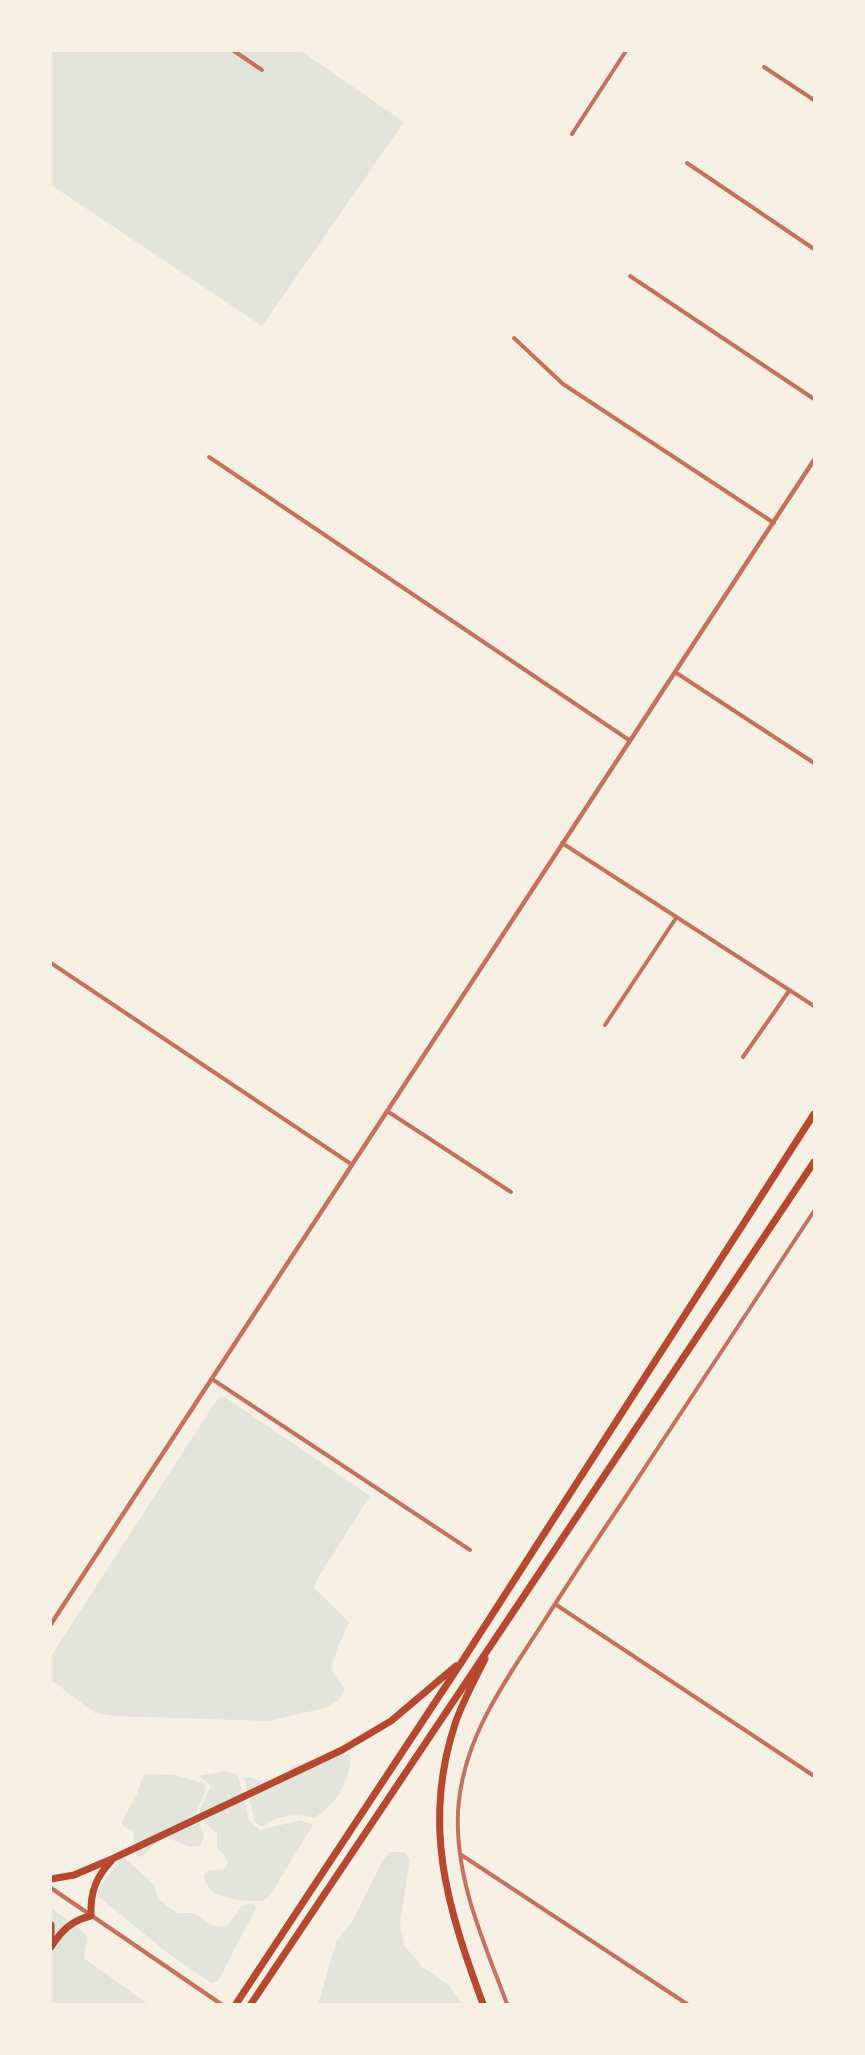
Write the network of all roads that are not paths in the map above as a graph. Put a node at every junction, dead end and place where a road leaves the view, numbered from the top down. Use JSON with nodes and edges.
{"nodes":[{"id":1,"x":234,"y":51,"type":"edge"},
{"id":2,"x":626,"y":51,"type":"edge"},
{"id":3,"x":764,"y":67,"type":"dead end"},
{"id":4,"x":262,"y":70,"type":"dead end"},
{"id":5,"x":814,"y":100,"type":"edge"},
{"id":6,"x":572,"y":134,"type":"dead end"},
{"id":7,"x":687,"y":164,"type":"dead end"},
{"id":8,"x":814,"y":249,"type":"edge"},
{"id":9,"x":630,"y":276,"type":"dead end"},
{"id":10,"x":514,"y":338,"type":"dead end"},
{"id":11,"x":814,"y":399,"type":"edge"},
{"id":12,"x":209,"y":457,"type":"dead end"},
{"id":13,"x":814,"y":460,"type":"edge"},
{"id":14,"x":774,"y":523,"type":"junction"},
{"id":15,"x":674,"y":672,"type":"junction"},
{"id":16,"x":629,"y":740,"type":"junction"},
{"id":17,"x":814,"y":764,"type":"edge"},
{"id":18,"x":562,"y":843,"type":"junction"},
{"id":19,"x":676,"y":918,"type":"junction"},
{"id":20,"x":51,"y":963,"type":"edge"},
{"id":21,"x":789,"y":991,"type":"junction"},
{"id":22,"x":814,"y":1006,"type":"edge"},
{"id":23,"x":605,"y":1025,"type":"dead end"},
{"id":24,"x":743,"y":1057,"type":"dead end"},
{"id":25,"x":387,"y":1110,"type":"junction"},
{"id":26,"x":814,"y":1114,"type":"edge"},
{"id":27,"x":814,"y":1162,"type":"edge"},
{"id":28,"x":351,"y":1164,"type":"junction"},
{"id":29,"x":511,"y":1191,"type":"dead end"},
{"id":30,"x":814,"y":1211,"type":"edge"},
{"id":31,"x":212,"y":1379,"type":"junction"},
{"id":32,"x":470,"y":1550,"type":"dead end"},
{"id":33,"x":555,"y":1604,"type":"junction"},
{"id":34,"x":51,"y":1624,"type":"edge"},
{"id":35,"x":497,"y":1635,"type":"junction"},
{"id":36,"x":461,"y":1663,"type":"junction"},
{"id":37,"x":814,"y":1776,"type":"edge"},
{"id":38,"x":459,"y":1854,"type":"junction"},
{"id":39,"x":114,"y":1858,"type":"junction"},
{"id":40,"x":51,"y":1879,"type":"edge"},
{"id":41,"x":51,"y":1888,"type":"edge"},
{"id":42,"x":91,"y":1916,"type":"junction"},
{"id":43,"x":51,"y":1925,"type":"edge"},
{"id":44,"x":51,"y":1947,"type":"edge"},
{"id":45,"x":221,"y":2004,"type":"edge"},
{"id":46,"x":236,"y":2004,"type":"edge"},
{"id":47,"x":251,"y":2004,"type":"edge"},
{"id":48,"x":483,"y":2004,"type":"edge"},
{"id":49,"x":507,"y":2004,"type":"edge"},
{"id":50,"x":687,"y":2004,"type":"edge"}],
"edges":[{"from":1,"to":4,"type":"street"},
{"from":2,"to":6,"type":"street"},
{"from":3,"to":5,"type":"street"},
{"from":7,"to":8,"type":"street"},
{"from":9,"to":11,"type":"street"},
{"from":10,"to":14,"type":"street"},
{"from":12,"to":16,"type":"street"},
{"from":13,"to":14,"type":"street"},
{"from":14,"to":15,"type":"street"},
{"from":15,"to":16,"type":"street"},
{"from":15,"to":17,"type":"street"},
{"from":16,"to":18,"type":"street"},
{"from":18,"to":19,"type":"street"},
{"from":18,"to":25,"type":"street"},
{"from":19,"to":21,"type":"street"},
{"from":19,"to":23,"type":"street"},
{"from":20,"to":28,"type":"street"},
{"from":21,"to":22,"type":"street"},
{"from":21,"to":24,"type":"street"},
{"from":25,"to":28,"type":"street"},
{"from":25,"to":29,"type":"street"},
{"from":26,"to":36,"type":"highway"},
{"from":27,"to":35,"type":"highway"},
{"from":28,"to":31,"type":"street"},
{"from":30,"to":33,"type":"street"},
{"from":31,"to":32,"type":"street"},
{"from":31,"to":34,"type":"street"},
{"from":33,"to":37,"type":"street"},
{"from":33,"to":38,"type":"street"},
{"from":35,"to":47,"type":"highway"},
{"from":35,"to":48,"type":"highway"},
{"from":36,"to":39,"type":"highway"},
{"from":36,"to":46,"type":"highway"},
{"from":38,"to":49,"type":"street"},
{"from":38,"to":50,"type":"street"},
{"from":39,"to":40,"type":"highway"},
{"from":39,"to":42,"type":"highway"},
{"from":41,"to":42,"type":"street"},
{"from":42,"to":44,"type":"highway"},
{"from":42,"to":45,"type":"street"},
{"from":43,"to":44,"type":"highway"}]}
